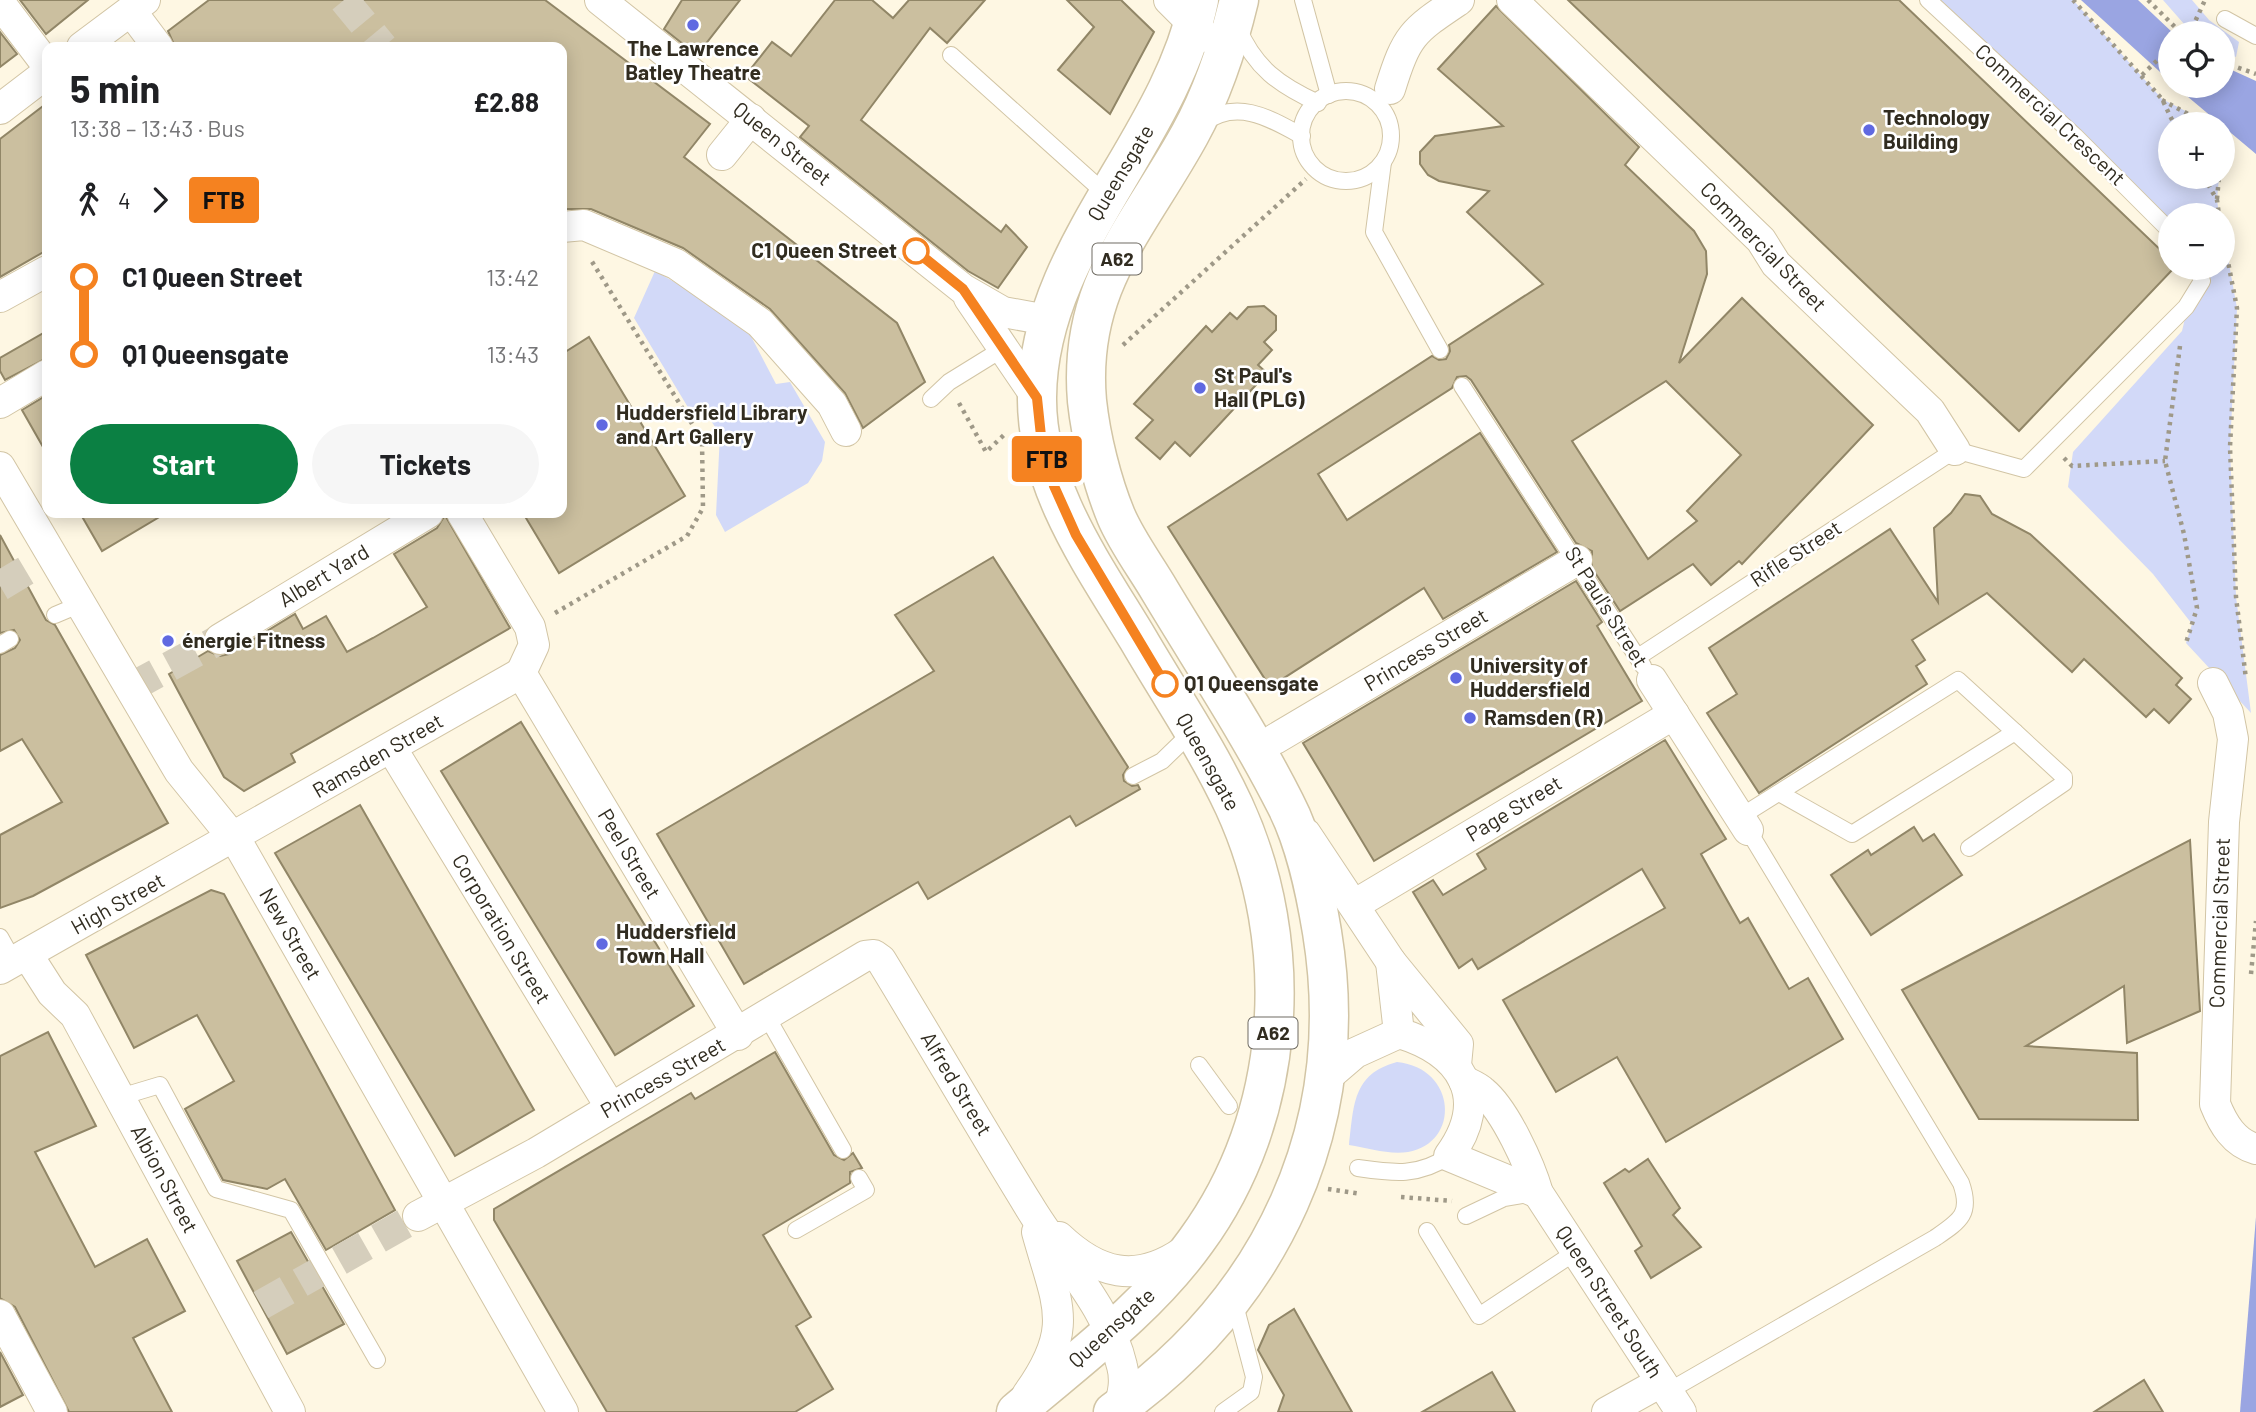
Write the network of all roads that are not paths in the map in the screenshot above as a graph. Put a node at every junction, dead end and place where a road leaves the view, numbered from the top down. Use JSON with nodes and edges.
{"nodes":[{"id":1,"x":600,"y":0,"type":"edge"},
{"id":2,"x":1303,"y":0,"type":"edge"},
{"id":3,"x":1459,"y":0,"type":"edge"},
{"id":4,"x":1512,"y":0,"type":"edge"},
{"id":5,"x":1928,"y":0,"type":"edge"},
{"id":6,"x":0,"y":3,"type":"edge"},
{"id":7,"x":138,"y":5,"type":"edge"},
{"id":8,"x":1187,"y":9,"type":"edge"},
{"id":9,"x":2225,"y":19,"type":"dead end"},
{"id":10,"x":1232,"y":24,"type":"edge"},
{"id":11,"x":2256,"y":36,"type":"edge"},
{"id":12,"x":89,"y":42,"type":"edge"},
{"id":13,"x":156,"y":42,"type":"edge"},
{"id":14,"x":951,"y":55,"type":"dead end"},
{"id":15,"x":42,"y":58,"type":"edge"},
{"id":16,"x":42,"y":77,"type":"edge"},
{"id":17,"x":1390,"y":89,"type":"dead end"},
{"id":18,"x":1323,"y":99,"type":"junction"},
{"id":19,"x":0,"y":109,"type":"edge"},
{"id":20,"x":751,"y":120,"type":"junction"},
{"id":21,"x":1190,"y":133,"type":"junction"},
{"id":22,"x":1302,"y":136,"type":"junction"},
{"id":23,"x":722,"y":155,"type":"dead end"},
{"id":24,"x":1384,"y":162,"type":"junction"},
{"id":25,"x":1109,"y":197,"type":"junction"},
{"id":26,"x":2158,"y":219,"type":"edge"},
{"id":27,"x":567,"y":227,"type":"edge"},
{"id":28,"x":42,"y":274,"type":"edge"},
{"id":29,"x":2202,"y":280,"type":"edge"},
{"id":30,"x":963,"y":289,"type":"junction"},
{"id":31,"x":0,"y":297,"type":"edge"},
{"id":32,"x":1047,"y":320,"type":"junction"},
{"id":33,"x":1004,"y":348,"type":"junction"},
{"id":34,"x":1440,"y":350,"type":"dead end"},
{"id":35,"x":42,"y":378,"type":"edge"},
{"id":36,"x":1462,"y":386,"type":"dead end"},
{"id":37,"x":1037,"y":398,"type":"junction"},
{"id":38,"x":931,"y":399,"type":"dead end"},
{"id":39,"x":0,"y":403,"type":"edge"},
{"id":40,"x":846,"y":431,"type":"dead end"},
{"id":41,"x":1955,"y":450,"type":"junction"},
{"id":42,"x":0,"y":467,"type":"edge"},
{"id":43,"x":420,"y":518,"type":"edge"},
{"id":44,"x":465,"y":518,"type":"edge"},
{"id":45,"x":1577,"y":560,"type":"junction"},
{"id":46,"x":220,"y":639,"type":"tunnel mouth"},
{"id":47,"x":1645,"y":668,"type":"junction"},
{"id":48,"x":521,"y":673,"type":"junction"},
{"id":49,"x":2213,"y":683,"type":"dead end"},
{"id":50,"x":1674,"y":714,"type":"junction"},
{"id":51,"x":1193,"y":731,"type":"junction"},
{"id":52,"x":2015,"y":732,"type":"junction"},
{"id":53,"x":1275,"y":739,"type":"dead end"},
{"id":54,"x":392,"y":749,"type":"junction"},
{"id":55,"x":1133,"y":776,"type":"dead end"},
{"id":56,"x":1781,"y":793,"type":"junction"},
{"id":57,"x":1287,"y":806,"type":"junction"},
{"id":58,"x":1744,"y":824,"type":"junction"},
{"id":59,"x":235,"y":838,"type":"junction"},
{"id":60,"x":1969,"y":848,"type":"dead end"},
{"id":61,"x":1354,"y":905,"type":"junction"},
{"id":62,"x":10,"y":956,"type":"edge"},
{"id":63,"x":881,"y":960,"type":"joint"},
{"id":64,"x":1391,"y":962,"type":"junction"},
{"id":65,"x":767,"y":1017,"type":"junction"},
{"id":66,"x":1399,"y":1033,"type":"junction"},
{"id":67,"x":737,"y":1035,"type":"junction"},
{"id":68,"x":1199,"y":1065,"type":"dead end"},
{"id":69,"x":1460,"y":1073,"type":"junction"},
{"id":70,"x":1327,"y":1077,"type":"junction"},
{"id":71,"x":120,"y":1097,"type":"junction"},
{"id":72,"x":1229,"y":1106,"type":"dead end"},
{"id":73,"x":611,"y":1108,"type":"junction"},
{"id":74,"x":1468,"y":1122,"type":"junction"},
{"id":75,"x":2255,"y":1148,"type":"edge"},
{"id":76,"x":843,"y":1150,"type":"dead end"},
{"id":77,"x":1449,"y":1156,"type":"junction"},
{"id":78,"x":1357,"y":1168,"type":"dead end"},
{"id":79,"x":859,"y":1178,"type":"dead end"},
{"id":80,"x":1535,"y":1180,"type":"junction"},
{"id":81,"x":1030,"y":1208,"type":"junction"},
{"id":82,"x":430,"y":1209,"type":"junction"},
{"id":83,"x":1466,"y":1216,"type":"dead end"},
{"id":84,"x":796,"y":1230,"type":"dead end"},
{"id":85,"x":1427,"y":1231,"type":"dead end"},
{"id":86,"x":1195,"y":1244,"type":"junction"},
{"id":87,"x":1577,"y":1251,"type":"junction"},
{"id":88,"x":1233,"y":1298,"type":"junction"},
{"id":89,"x":0,"y":1315,"type":"edge"},
{"id":90,"x":1110,"y":1332,"type":"junction"},
{"id":91,"x":377,"y":1360,"type":"dead end"},
{"id":92,"x":1670,"y":1395,"type":"edge"},
{"id":93,"x":1116,"y":1410,"type":"edge"},
{"id":94,"x":52,"y":1412,"type":"edge"},
{"id":95,"x":290,"y":1412,"type":"edge"},
{"id":96,"x":563,"y":1412,"type":"edge"},
{"id":97,"x":1015,"y":1412,"type":"edge"},
{"id":98,"x":1223,"y":1412,"type":"edge"},
{"id":99,"x":1607,"y":1412,"type":"edge"}],
"edges":[{"from":1,"to":20,"type":"street","name":"Queen Street"},
{"from":2,"to":18,"type":"lane"},
{"from":3,"to":17,"type":"street"},
{"from":4,"to":41,"type":"street","name":"Commercial Street"},
{"from":5,"to":26,"type":"lane","name":"Commercial Crescent"},
{"from":6,"to":15,"type":"street"},
{"from":7,"to":12,"type":"street"},
{"from":7,"to":13,"type":"street"},
{"from":8,"to":10,"type":"street"},
{"from":8,"to":25,"type":"highway","name":"Queensgate","number":"A62"},
{"from":9,"to":11,"type":"lane"},
{"from":10,"to":18,"type":"lane"},
{"from":10,"to":21,"type":"highway","name":"Queensgate","number":"A62"},
{"from":14,"to":25,"type":"lane"},
{"from":16,"to":19,"type":"street"},
{"from":18,"to":22,"type":"lane"},
{"from":18,"to":24,"type":"lane"},
{"from":20,"to":23,"type":"street"},
{"from":20,"to":30,"type":"street","name":"Queen Street"},
{"from":21,"to":22,"type":"lane"},
{"from":21,"to":57,"type":"highway","name":"Queensgate","number":"A62"},
{"from":22,"to":24,"type":"lane"},
{"from":24,"to":34,"type":"lane"},
{"from":25,"to":32,"type":"highway","name":"Queensgate","number":"A62"},
{"from":27,"to":40,"type":"street"},
{"from":28,"to":31,"type":"street"},
{"from":29,"to":41,"type":"lane"},
{"from":30,"to":32,"type":"street","name":"Queen Street"},
{"from":30,"to":33,"type":"street","name":"Queen Street"},
{"from":32,"to":37,"type":"highway","name":"Queensgate","number":"A62"},
{"from":33,"to":37,"type":"street","name":"Queen Street"},
{"from":33,"to":38,"type":"lane"},
{"from":35,"to":39,"type":"street"},
{"from":36,"to":45,"type":"lane","name":"St Paul's Street"},
{"from":37,"to":51,"type":"highway","name":"Queensgate","number":"A62"},
{"from":41,"to":47,"type":"lane","name":"Rifle Street"},
{"from":42,"to":59,"type":"street","name":"New Street"},
{"from":43,"to":46,"type":"street","name":"Albert Yard"},
{"from":44,"to":48,"type":"street"},
{"from":45,"to":47,"type":"lane","name":"St Paul's Street"},
{"from":45,"to":53,"type":"street","name":"Princess Street"},
{"from":47,"to":50,"type":"street","name":"St Paul's Street"},
{"from":48,"to":54,"type":"street","name":"Ramsden Street"},
{"from":48,"to":67,"type":"street","name":"Peel Street"},
{"from":49,"to":75,"type":"street","name":"Commercial Street"},
{"from":50,"to":58,"type":"street","name":"St Paul's Street"},
{"from":50,"to":61,"type":"street","name":"Page Street"},
{"from":51,"to":55,"type":"lane"},
{"from":51,"to":86,"type":"highway","name":"Queensgate","number":"A62"},
{"from":52,"to":56,"type":"lane"},
{"from":52,"to":56,"type":"lane"},
{"from":52,"to":60,"type":"lane"},
{"from":54,"to":59,"type":"street","name":"Ramsden Street"},
{"from":54,"to":73,"type":"street","name":"Corporation Street"},
{"from":56,"to":58,"type":"lane"},
{"from":57,"to":61,"type":"street"},
{"from":57,"to":70,"type":"highway","name":"Queensgate","number":"A62"},
{"from":58,"to":92,"type":"lane"},
{"from":59,"to":62,"type":"street","name":"High Street"},
{"from":59,"to":82,"type":"street","name":"New Street"},
{"from":61,"to":64,"type":"street"},
{"from":62,"to":71,"type":"street","name":"Albion Street"},
{"from":63,"to":65,"type":"street","name":"Princess Street"},
{"from":63,"to":81,"type":"street","name":"Alfred Street"},
{"from":64,"to":66,"type":"street"},
{"from":64,"to":69,"type":"street"},
{"from":65,"to":67,"type":"street","name":"Princess Street"},
{"from":65,"to":76,"type":"lane"},
{"from":66,"to":69,"type":"street","name":"Queen Street South"},
{"from":66,"to":70,"type":"street"},
{"from":67,"to":73,"type":"street","name":"Princess Street"},
{"from":68,"to":72,"type":"lane"},
{"from":69,"to":74,"type":"street"},
{"from":69,"to":80,"type":"street","name":"Queen Street South"},
{"from":70,"to":88,"type":"highway","name":"Queensgate","number":"A62"},
{"from":71,"to":91,"type":"lane"},
{"from":71,"to":95,"type":"street","name":"Albion Street"},
{"from":73,"to":82,"type":"street","name":"Princess Street"},
{"from":74,"to":77,"type":"street"},
{"from":74,"to":80,"type":"street","name":"Queen Street South"},
{"from":77,"to":78,"type":"lane"},
{"from":77,"to":80,"type":"street"},
{"from":79,"to":84,"type":"lane"},
{"from":80,"to":83,"type":"lane"},
{"from":80,"to":87,"type":"street","name":"Queen Street South"},
{"from":81,"to":86,"type":"street","name":"Alfred Street"},
{"from":81,"to":90,"type":"street","name":"Alfred Street"},
{"from":81,"to":97,"type":"street","name":"Alfred Street"},
{"from":82,"to":96,"type":"street","name":"New Street"},
{"from":85,"to":87,"type":"lane"},
{"from":86,"to":90,"type":"highway","name":"Queensgate","number":"A62"},
{"from":87,"to":92,"type":"street","name":"Queen Street South"},
{"from":88,"to":93,"type":"highway","name":"Queensgate","number":"A62"},
{"from":88,"to":98,"type":"lane"},
{"from":89,"to":94,"type":"street"},
{"from":90,"to":93,"type":"street","name":"Alfred Street"},
{"from":90,"to":97,"type":"highway","name":"Queensgate","number":"A62"},
{"from":92,"to":99,"type":"street"}]}
